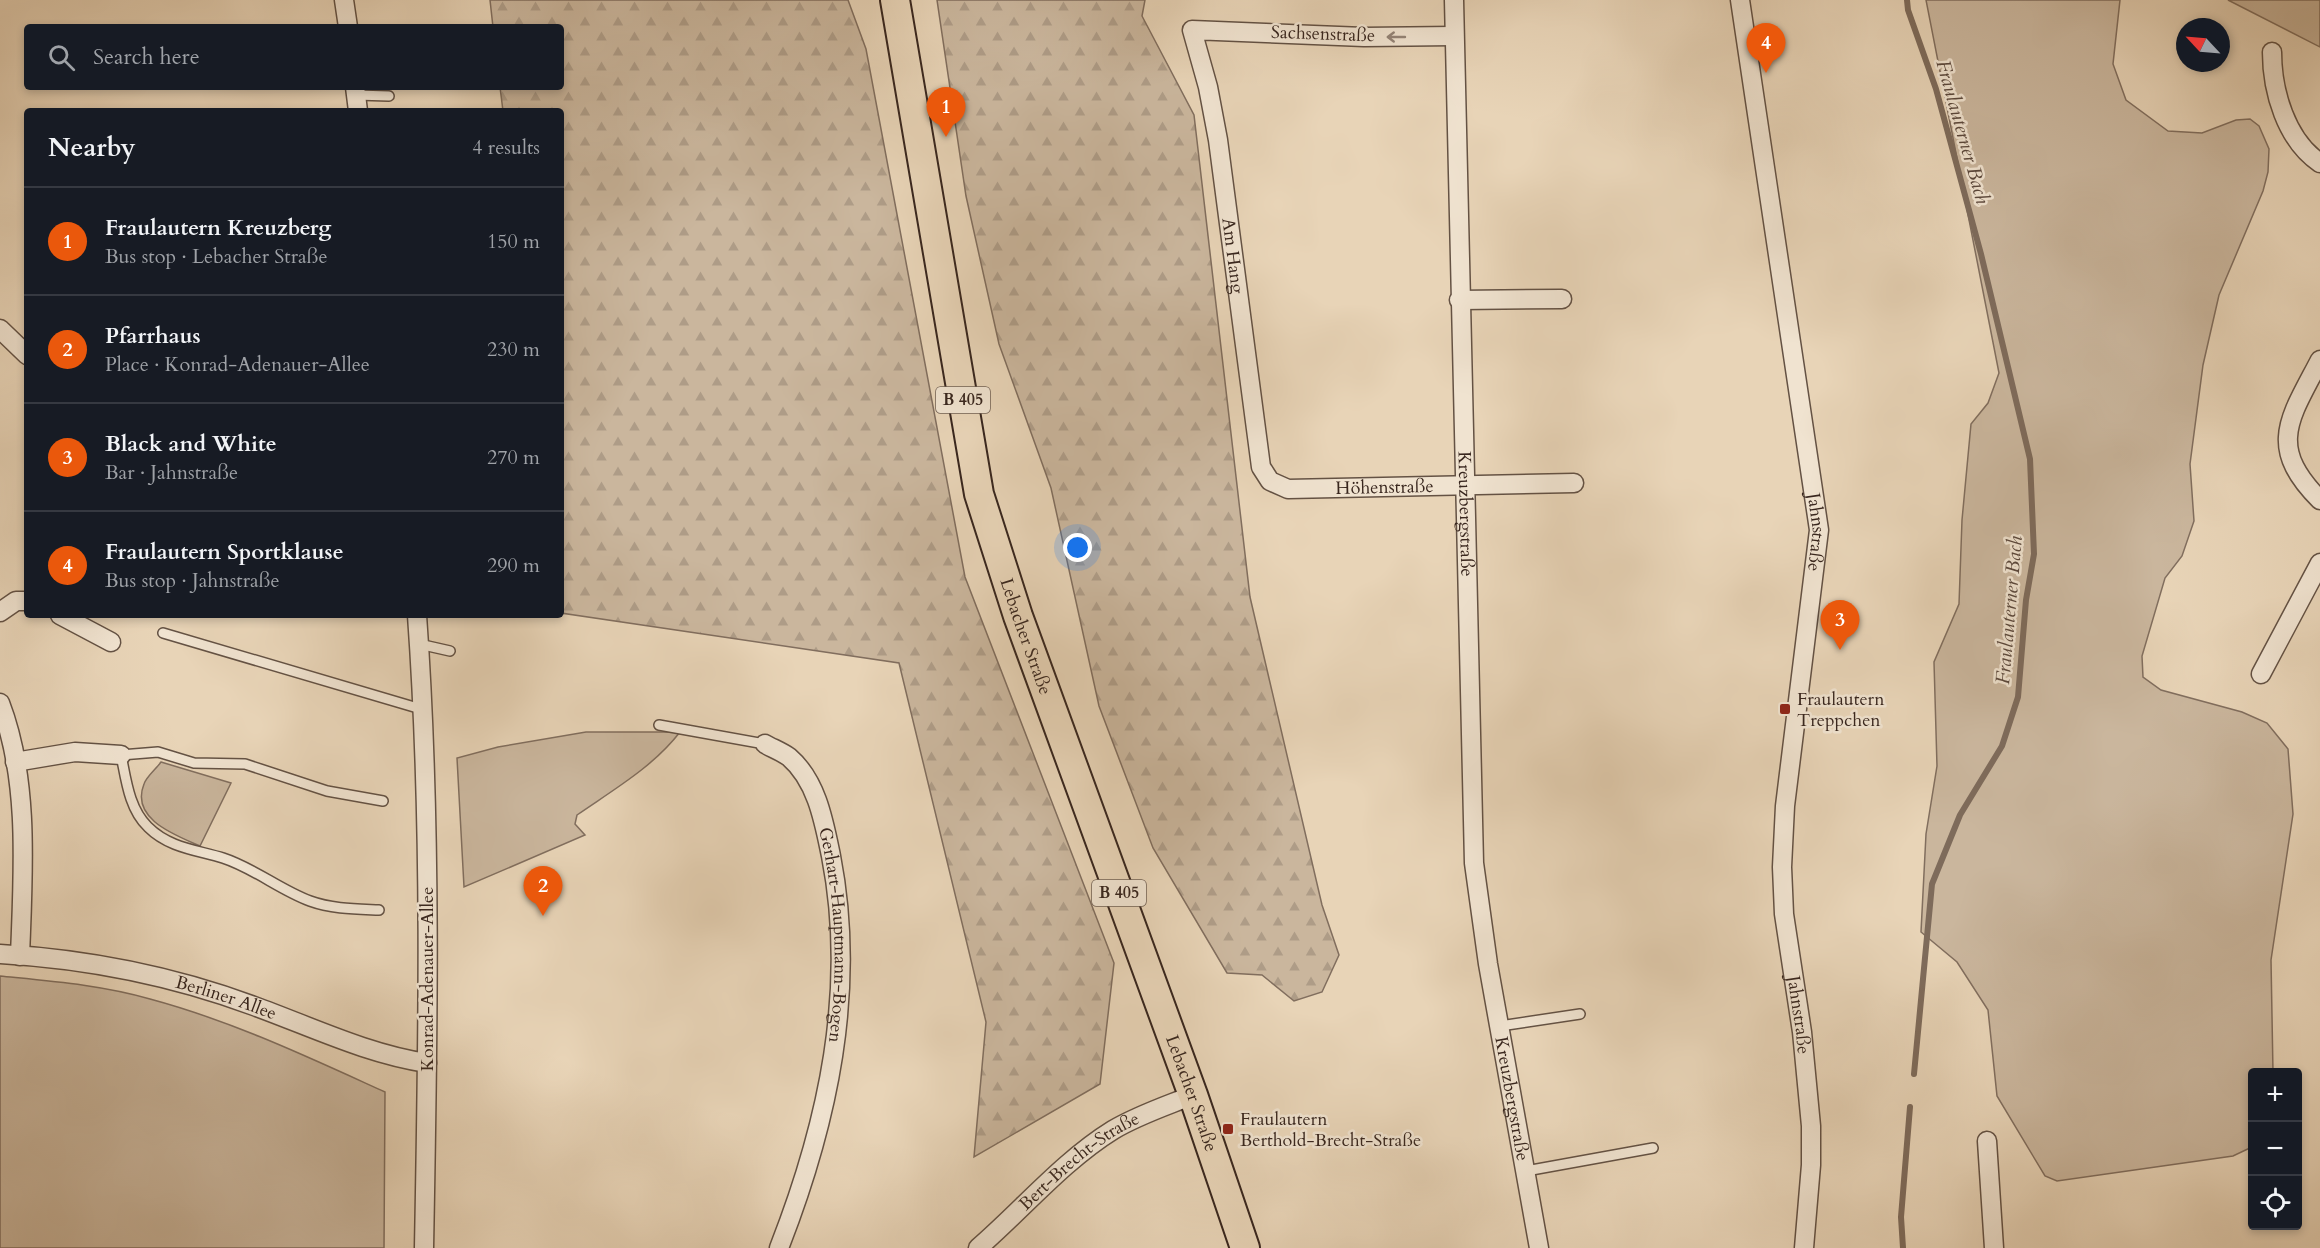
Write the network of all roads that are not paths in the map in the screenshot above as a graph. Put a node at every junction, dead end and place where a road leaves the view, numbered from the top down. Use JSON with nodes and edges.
{"nodes":[{"id":1,"x":344,"y":0,"type":"edge"},
{"id":2,"x":895,"y":0,"type":"edge"},
{"id":3,"x":1454,"y":0,"type":"edge"},
{"id":4,"x":1740,"y":0,"type":"edge"},
{"id":5,"x":348,"y":24,"type":"edge"},
{"id":6,"x":1192,"y":30,"type":"joint"},
{"id":7,"x":1454,"y":36,"type":"junction"},
{"id":8,"x":2272,"y":52,"type":"dead end"},
{"id":9,"x":388,"y":96,"type":"dead end"},
{"id":10,"x":357,"y":98,"type":"edge"},
{"id":11,"x":2320,"y":163,"type":"edge"},
{"id":12,"x":1562,"y":299,"type":"dead end"},
{"id":13,"x":1459,"y":300,"type":"junction"},
{"id":14,"x":1,"y":332,"type":"edge"},
{"id":15,"x":24,"y":352,"type":"edge"},
{"id":16,"x":2320,"y":360,"type":"edge"},
{"id":17,"x":1270,"y":481,"type":"joint"},
{"id":18,"x":1574,"y":483,"type":"dead end"},
{"id":19,"x":1463,"y":485,"type":"junction"},
{"id":20,"x":2320,"y":500,"type":"edge"},
{"id":21,"x":2320,"y":563,"type":"edge"},
{"id":22,"x":24,"y":601,"type":"edge"},
{"id":23,"x":0,"y":612,"type":"edge"},
{"id":24,"x":66,"y":618,"type":"edge"},
{"id":25,"x":417,"y":618,"type":"edge"},
{"id":26,"x":163,"y":633,"type":"dead end"},
{"id":27,"x":111,"y":642,"type":"dead end"},
{"id":28,"x":419,"y":644,"type":"junction"},
{"id":29,"x":450,"y":651,"type":"dead end"},
{"id":30,"x":2261,"y":674,"type":"dead end"},
{"id":31,"x":1,"y":707,"type":"edge"},
{"id":32,"x":421,"y":709,"type":"junction"},
{"id":33,"x":659,"y":724,"type":"dead end"},
{"id":34,"x":765,"y":744,"type":"joint"},
{"id":35,"x":121,"y":755,"type":"junction"},
{"id":36,"x":15,"y":762,"type":"junction"},
{"id":37,"x":382,"y":801,"type":"dead end"},
{"id":38,"x":378,"y":910,"type":"dead end"},
{"id":39,"x":0,"y":954,"type":"edge"},
{"id":40,"x":20,"y":956,"type":"junction"},
{"id":41,"x":1580,"y":1014,"type":"dead end"},
{"id":42,"x":1500,"y":1026,"type":"junction"},
{"id":43,"x":428,"y":1063,"type":"junction"},
{"id":44,"x":1193,"y":1095,"type":"junction"},
{"id":45,"x":1987,"y":1142,"type":"dead end"},
{"id":46,"x":1653,"y":1148,"type":"dead end"},
{"id":47,"x":1526,"y":1171,"type":"junction"},
{"id":48,"x":424,"y":1248,"type":"edge"},
{"id":49,"x":779,"y":1248,"type":"edge"},
{"id":50,"x":978,"y":1248,"type":"edge"},
{"id":51,"x":1245,"y":1248,"type":"edge"},
{"id":52,"x":1539,"y":1248,"type":"edge"},
{"id":53,"x":1804,"y":1248,"type":"edge"},
{"id":54,"x":1994,"y":1248,"type":"edge"}],
"edges":[{"from":1,"to":5,"type":"street"},
{"from":2,"to":44,"type":"main road","name":"Lebacher Straße","number":"B 405"},
{"from":3,"to":7,"type":"street","name":"Kreuzbergstraße"},
{"from":4,"to":53,"type":"street","name":"Jahnstraße"},
{"from":7,"to":6,"type":"street","name":"Sachsenstraße","one_way":true},
{"from":6,"to":17,"type":"street","name":"Am Hang"},
{"from":7,"to":13,"type":"street","name":"Kreuzbergstraße"},
{"from":8,"to":11,"type":"street"},
{"from":9,"to":10,"type":"lane"},
{"from":12,"to":13,"type":"street"},
{"from":13,"to":19,"type":"street","name":"Kreuzbergstraße"},
{"from":14,"to":15,"type":"street"},
{"from":16,"to":20,"type":"street"},
{"from":17,"to":19,"type":"street","name":"Höhenstraße"},
{"from":18,"to":19,"type":"street","name":"Höhenstraße"},
{"from":19,"to":42,"type":"street","name":"Kreuzbergstraße"},
{"from":21,"to":30,"type":"street"},
{"from":22,"to":23,"type":"street"},
{"from":24,"to":27,"type":"street"},
{"from":25,"to":28,"type":"street","name":"Konrad-Adenauer-Allee"},
{"from":26,"to":32,"type":"lane"},
{"from":28,"to":29,"type":"lane"},
{"from":28,"to":32,"type":"street","name":"Konrad-Adenauer-Allee"},
{"from":31,"to":36,"type":"street"},
{"from":32,"to":43,"type":"street","name":"Konrad-Adenauer-Allee"},
{"from":33,"to":34,"type":"lane","name":"Gerhart-Hauptmann-Bogen"},
{"from":34,"to":49,"type":"street","name":"Gerhart-Hauptmann-Bogen"},
{"from":35,"to":36,"type":"street"},
{"from":35,"to":37,"type":"lane"},
{"from":35,"to":38,"type":"lane"},
{"from":36,"to":40,"type":"street"},
{"from":39,"to":40,"type":"street","name":"Berliner Allee"},
{"from":40,"to":43,"type":"street","name":"Berliner Allee"},
{"from":41,"to":42,"type":"lane","name":"Kreuzbergstraße"},
{"from":42,"to":47,"type":"street","name":"Kreuzbergstraße"},
{"from":43,"to":48,"type":"street","name":"Konrad-Adenauer-Allee"},
{"from":44,"to":50,"type":"street","name":"Bert-Brecht-Straße"},
{"from":44,"to":51,"type":"main road","name":"Lebacher Straße","number":"B 405"},
{"from":45,"to":54,"type":"street"},
{"from":46,"to":47,"type":"lane","name":"Kreuzbergstraße"},
{"from":47,"to":52,"type":"street","name":"Kreuzbergstraße"}]}
